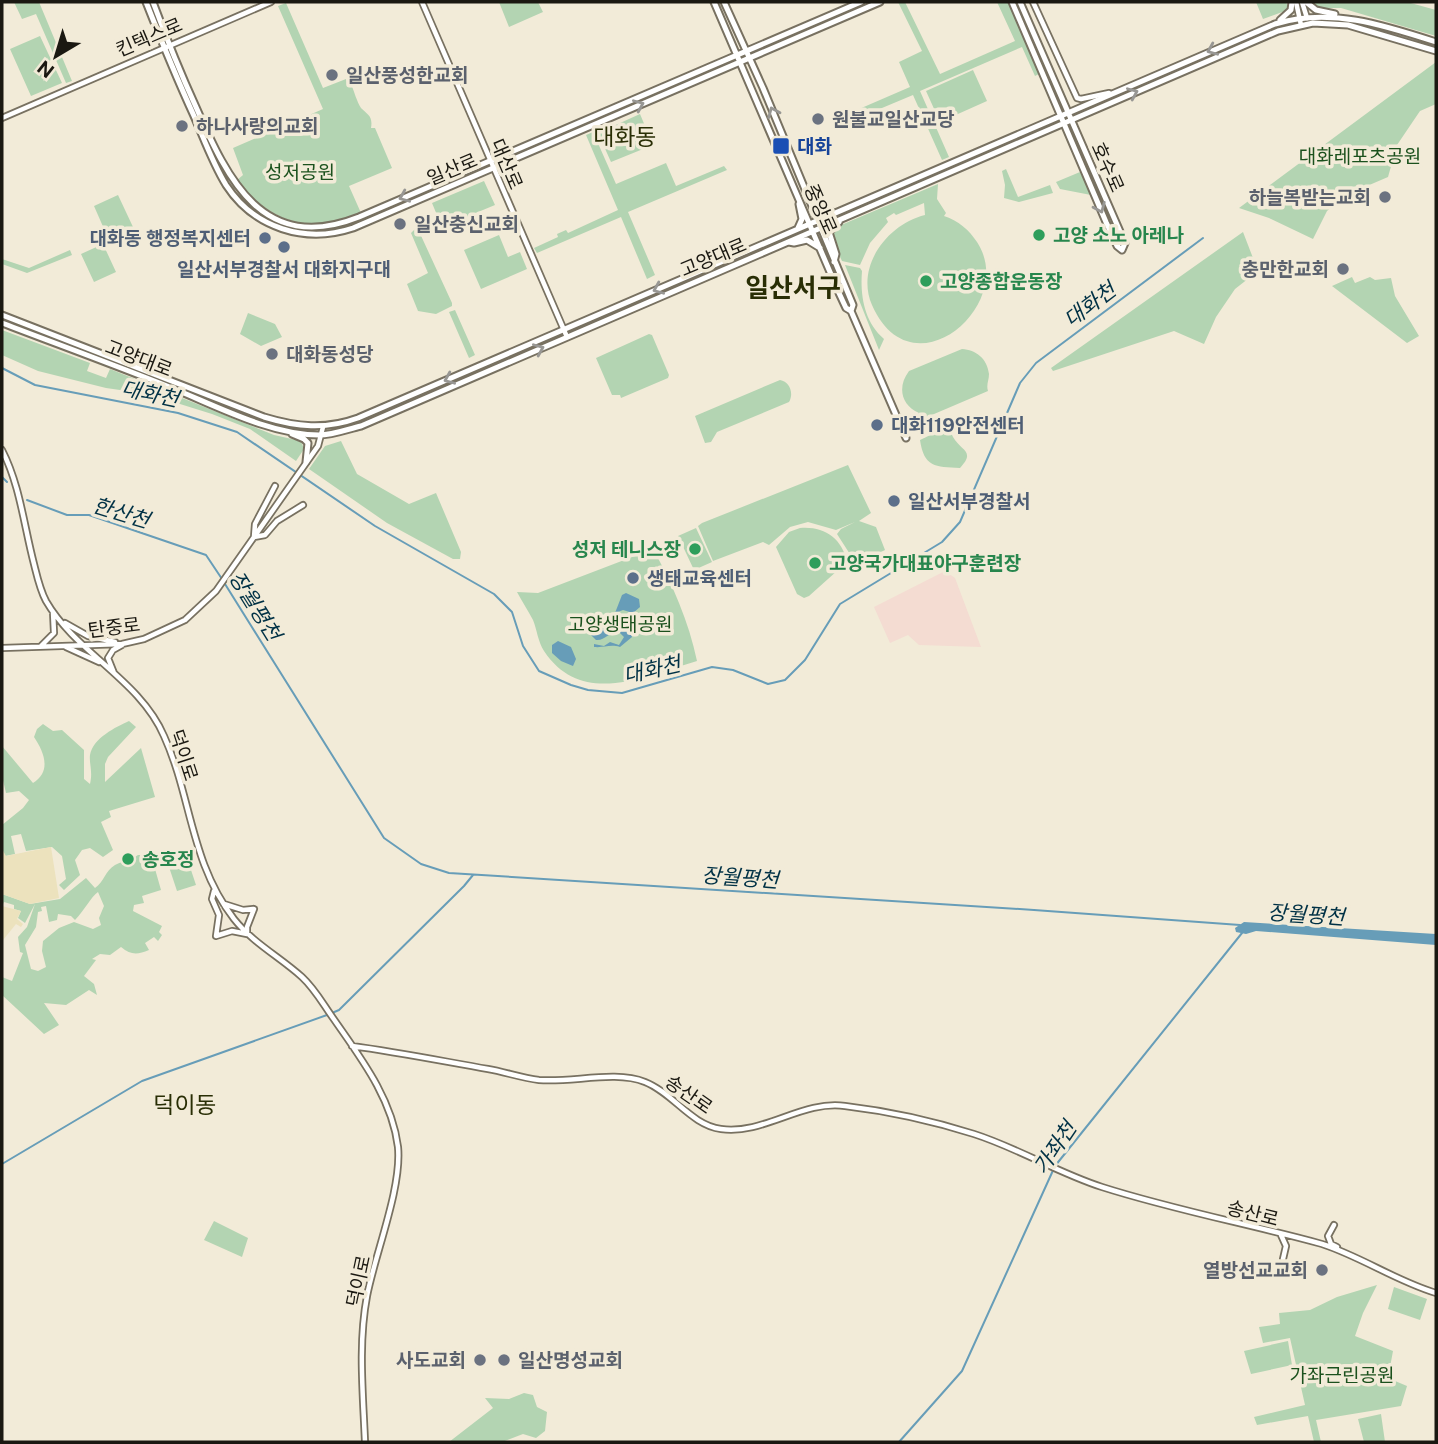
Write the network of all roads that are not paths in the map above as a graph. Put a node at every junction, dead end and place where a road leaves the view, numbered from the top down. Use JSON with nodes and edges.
{"nodes":[{"id":1,"x":146,"y":2,"type":"edge"},
{"id":2,"x":153,"y":2,"type":"edge"},
{"id":3,"x":271,"y":2,"type":"edge"},
{"id":4,"x":422,"y":2,"type":"edge"},
{"id":5,"x":713,"y":2,"type":"edge"},
{"id":6,"x":724,"y":2,"type":"edge"},
{"id":7,"x":861,"y":2,"type":"edge"},
{"id":8,"x":880,"y":2,"type":"edge"},
{"id":9,"x":1012,"y":2,"type":"edge"},
{"id":10,"x":1020,"y":2,"type":"edge"},
{"id":11,"x":1033,"y":2,"type":"edge"},
{"id":12,"x":1294,"y":2,"type":"edge"},
{"id":13,"x":1304,"y":2,"type":"edge"},
{"id":14,"x":1352,"y":19,"type":"junction"},
{"id":15,"x":1304,"y":21,"type":"junction"},
{"id":16,"x":1275,"y":24,"type":"junction"},
{"id":17,"x":1436,"y":43,"type":"edge"},
{"id":18,"x":166,"y":46,"type":"junction"},
{"id":19,"x":746,"y":51,"type":"junction"},
{"id":20,"x":1436,"y":53,"type":"edge"},
{"id":21,"x":737,"y":54,"type":"junction"},
{"id":22,"x":749,"y":59,"type":"junction"},
{"id":23,"x":741,"y":63,"type":"junction"},
{"id":24,"x":1117,"y":91,"type":"junction"},
{"id":25,"x":1066,"y":117,"type":"junction"},
{"id":26,"x":2,"y":118,"type":"edge"},
{"id":27,"x":1064,"y":123,"type":"junction"},
{"id":28,"x":490,"y":161,"type":"junction"},
{"id":29,"x":493,"y":168,"type":"junction"},
{"id":30,"x":799,"y":198,"type":"junction"},
{"id":31,"x":810,"y":204,"type":"junction"},
{"id":32,"x":835,"y":213,"type":"junction"},
{"id":33,"x":839,"y":220,"type":"junction"},
{"id":34,"x":814,"y":222,"type":"junction"},
{"id":35,"x":795,"y":230,"type":"junction"},
{"id":36,"x":817,"y":230,"type":"junction"},
{"id":37,"x":789,"y":242,"type":"junction"},
{"id":38,"x":821,"y":249,"type":"junction"},
{"id":39,"x":834,"y":262,"type":"junction"},
{"id":40,"x":851,"y":311,"type":"junction"},
{"id":41,"x":2,"y":315,"type":"edge"},
{"id":42,"x":2,"y":324,"type":"edge"},
{"id":43,"x":563,"y":330,"type":"junction"},
{"id":44,"x":567,"y":337,"type":"junction"},
{"id":45,"x":323,"y":427,"type":"junction"},
{"id":46,"x":280,"y":429,"type":"junction"},
{"id":47,"x":322,"y":435,"type":"junction"},
{"id":48,"x":906,"y":438,"type":"dead end"},
{"id":49,"x":2,"y":450,"type":"edge"},
{"id":50,"x":305,"y":465,"type":"junction"},
{"id":51,"x":275,"y":486,"type":"dead end"},
{"id":52,"x":303,"y":505,"type":"dead end"},
{"id":53,"x":254,"y":537,"type":"junction"},
{"id":54,"x":53,"y":611,"type":"junction"},
{"id":55,"x":57,"y":618,"type":"junction"},
{"id":56,"x":122,"y":644,"type":"junction"},
{"id":57,"x":83,"y":645,"type":"junction"},
{"id":58,"x":65,"y":646,"type":"junction"},
{"id":59,"x":2,"y":648,"type":"edge"},
{"id":60,"x":39,"y":648,"type":"junction"},
{"id":61,"x":105,"y":666,"type":"junction"},
{"id":62,"x":116,"y":676,"type":"junction"},
{"id":63,"x":214,"y":890,"type":"junction"},
{"id":64,"x":222,"y":903,"type":"junction"},
{"id":65,"x":247,"y":934,"type":"junction"},
{"id":66,"x":352,"y":1046,"type":"junction"},
{"id":67,"x":1334,"y":1225,"type":"dead end"},
{"id":68,"x":1280,"y":1234,"type":"junction"},
{"id":69,"x":1343,"y":1251,"type":"junction"},
{"id":70,"x":1283,"y":1259,"type":"dead end"},
{"id":71,"x":1436,"y":1293,"type":"edge"},
{"id":72,"x":365,"y":1442,"type":"edge"}],
"edges":[{"from":1,"to":18,"type":"main road","name":"일산로"},
{"from":2,"to":18,"type":"main road","name":"일산로"},
{"from":3,"to":18,"type":"main road","name":"킨텍스로"},
{"from":4,"to":28,"type":"main road","name":"대산로"},
{"from":5,"to":21,"type":"main road","name":"중앙로"},
{"from":6,"to":19,"type":"main road","name":"중앙로"},
{"from":7,"to":19,"type":"main road","name":"일산로"},
{"from":8,"to":22,"type":"main road","name":"일산로"},
{"from":9,"to":25,"type":"main road","name":"호수로"},
{"from":10,"to":25,"type":"main road","name":"호수로"},
{"from":11,"to":24,"type":"main road"},
{"from":12,"to":15,"type":"main road"},
{"from":12,"to":16,"type":"main road"},
{"from":13,"to":14,"type":"main road"},
{"from":13,"to":15,"type":"main road"},
{"from":14,"to":15,"type":"main road","name":"고양대로"},
{"from":14,"to":17,"type":"main road","name":"고양대로"},
{"from":15,"to":16,"type":"main road","name":"고양대로"},
{"from":15,"to":20,"type":"main road","name":"고양대로"},
{"from":25,"to":15,"type":"main road","name":"고양대로","one_way":true},
{"from":16,"to":24,"type":"main road","name":"고양대로","one_way":true},
{"from":18,"to":26,"type":"main road","name":"킨텍스로"},
{"from":28,"to":18,"type":"main road","name":"일산로","one_way":true},
{"from":18,"to":29,"type":"main road","name":"일산로"},
{"from":19,"to":21,"type":"main road","name":"일산로"},
{"from":19,"to":22,"type":"main road","name":"중앙로"},
{"from":21,"to":23,"type":"main road","name":"중앙로"},
{"from":21,"to":28,"type":"main road","name":"일산로"},
{"from":22,"to":23,"type":"main road","name":"일산로"},
{"from":31,"to":22,"type":"main road","name":"중앙로","one_way":true},
{"from":29,"to":23,"type":"main road","name":"일산로","one_way":true},
{"from":23,"to":30,"type":"main road","name":"중앙로"},
{"from":24,"to":25,"type":"main road","name":"고양대로"},
{"from":25,"to":27,"type":"main road","name":"호수로"},
{"from":27,"to":25,"type":"main road","name":"호수로","one_way":true},
{"from":25,"to":32,"type":"main road","name":"고양대로"},
{"from":27,"to":33,"type":"main road","name":"고양대로"},
{"from":28,"to":29,"type":"main road","name":"대산로"},
{"from":29,"to":43,"type":"main road","name":"대산로"},
{"from":30,"to":34,"type":"main road","name":"중앙로"},
{"from":30,"to":35,"type":"main road"},
{"from":31,"to":32,"type":"main road"},
{"from":31,"to":34,"type":"main road","name":"중앙로"},
{"from":32,"to":34,"type":"main road","name":"고양대로"},
{"from":33,"to":36,"type":"main road","name":"고양대로"},
{"from":33,"to":39,"type":"main road"},
{"from":34,"to":35,"type":"main road","name":"고양대로"},
{"from":34,"to":36,"type":"main road","name":"중앙로"},
{"from":35,"to":43,"type":"main road","name":"고양대로","one_way":true},
{"from":36,"to":37,"type":"main road","name":"고양대로"},
{"from":36,"to":38,"type":"main road","name":"중앙로"},
{"from":36,"to":39,"type":"main road","name":"중앙로"},
{"from":37,"to":38,"type":"main road"},
{"from":37,"to":44,"type":"main road","name":"고양대로"},
{"from":38,"to":40,"type":"main road","name":"중앙로"},
{"from":39,"to":40,"type":"main road","name":"중앙로"},
{"from":40,"to":48,"type":"main road","name":"중앙로"},
{"from":41,"to":45,"type":"main road","name":"고양대로"},
{"from":42,"to":46,"type":"main road","name":"고양대로"},
{"from":43,"to":44,"type":"main road","name":"대산로"},
{"from":43,"to":45,"type":"main road","name":"고양대로","one_way":true},
{"from":47,"to":44,"type":"main road","name":"고양대로","one_way":true},
{"from":45,"to":47,"type":"main road"},
{"from":46,"to":47,"type":"main road","name":"고양대로"},
{"from":46,"to":50,"type":"main road"},
{"from":47,"to":50,"type":"main road"},
{"from":49,"to":54,"type":"main road","name":"덕이로"},
{"from":50,"to":53,"type":"main road"},
{"from":51,"to":53,"type":"main road"},
{"from":52,"to":53,"type":"main road"},
{"from":53,"to":56,"type":"main road","name":"탄중로"},
{"from":54,"to":55,"type":"main road","name":"덕이로"},
{"from":54,"to":60,"type":"main road"},
{"from":55,"to":56,"type":"main road"},
{"from":55,"to":57,"type":"main road","name":"덕이로"},
{"from":56,"to":57,"type":"main road","name":"탄중로"},
{"from":56,"to":62,"type":"main road"},
{"from":57,"to":58,"type":"main road","name":"탄중로"},
{"from":57,"to":61,"type":"main road","name":"덕이로"},
{"from":58,"to":60,"type":"main road","name":"탄중로"},
{"from":58,"to":61,"type":"main road"},
{"from":59,"to":60,"type":"main road","name":"탄중로"},
{"from":61,"to":62,"type":"main road","name":"덕이로"},
{"from":62,"to":63,"type":"main road","name":"덕이로"},
{"from":63,"to":64,"type":"main road","name":"덕이로"},
{"from":63,"to":65,"type":"main road"},
{"from":64,"to":65,"type":"main road","name":"덕이로"},
{"from":64,"to":65,"type":"main road"},
{"from":65,"to":66,"type":"main road","name":"덕이로"},
{"from":66,"to":68,"type":"main road","name":"송산로"},
{"from":66,"to":72,"type":"main road","name":"덕이로"},
{"from":67,"to":69,"type":"main road"},
{"from":68,"to":69,"type":"main road","name":"송산로"},
{"from":68,"to":70,"type":"main road"},
{"from":69,"to":71,"type":"main road","name":"송산로"}]}
